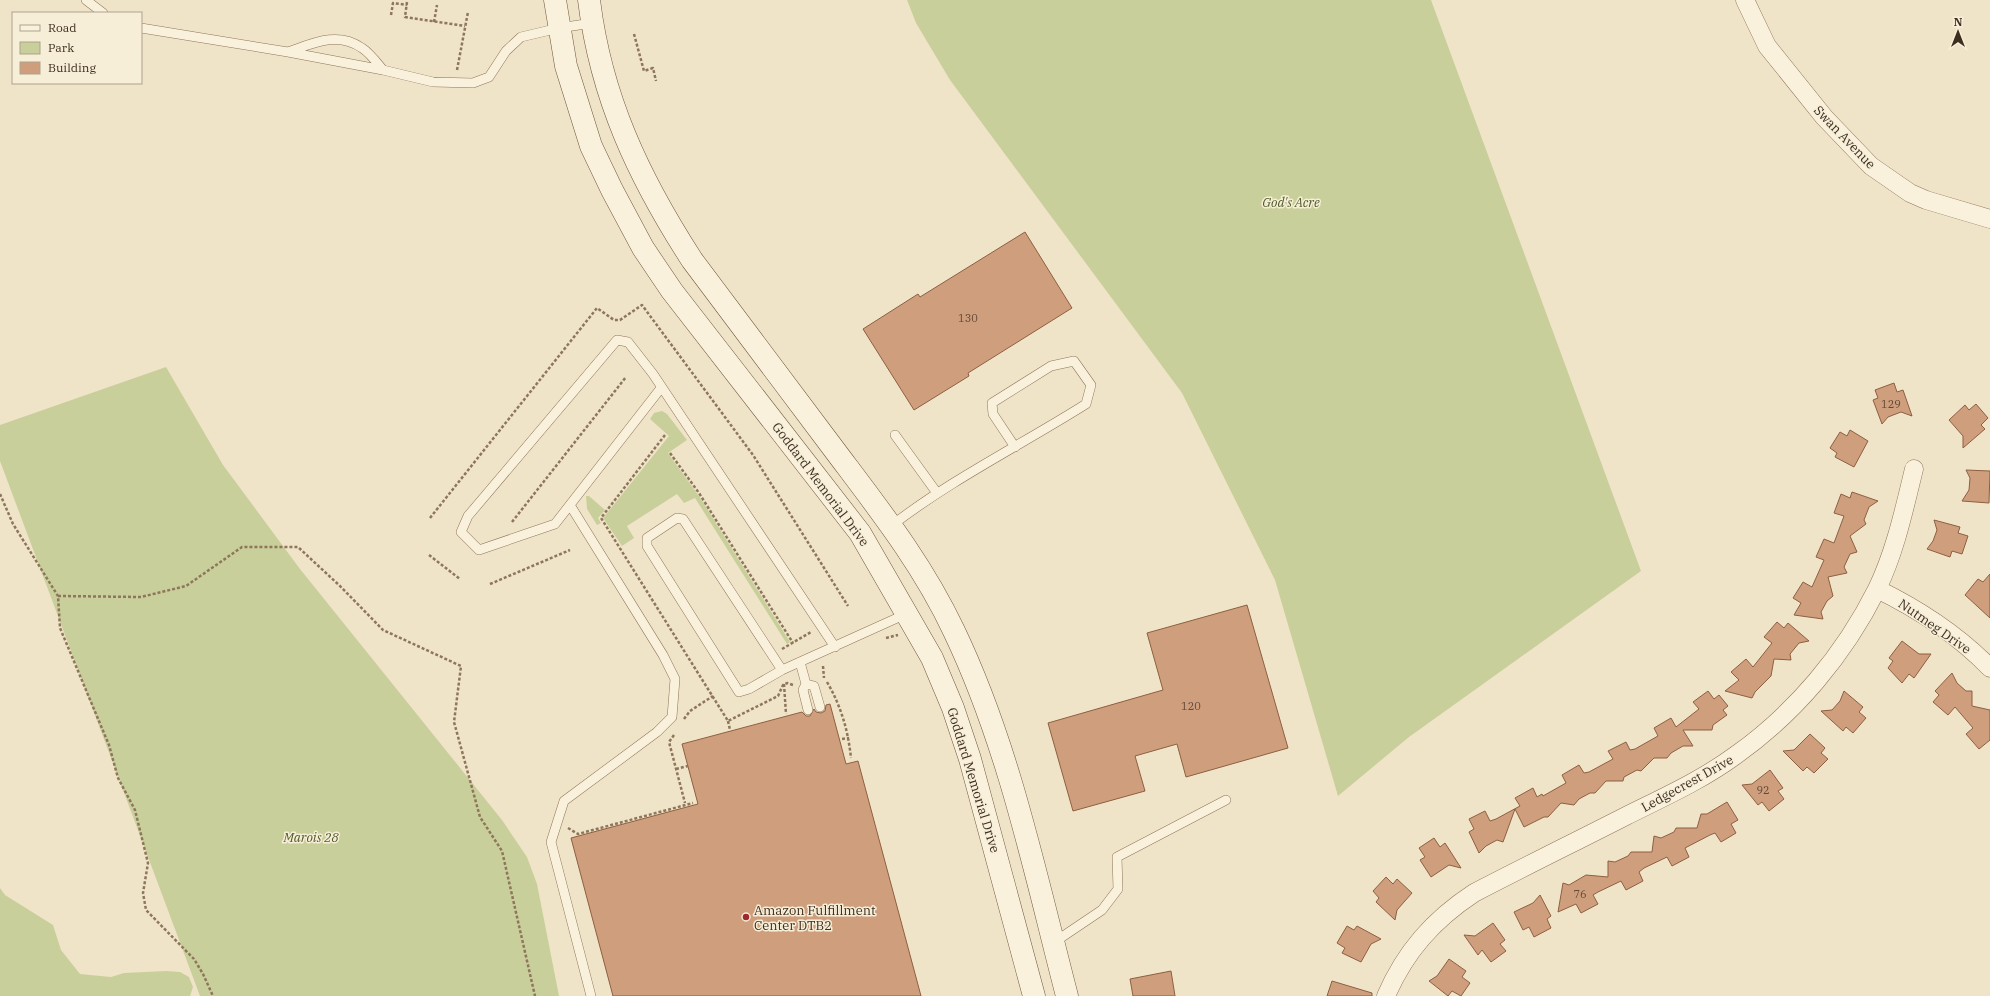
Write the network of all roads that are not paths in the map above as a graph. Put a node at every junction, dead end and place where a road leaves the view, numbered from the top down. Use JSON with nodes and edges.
{"nodes":[{"id":1,"x":86,"y":0,"type":"edge"},
{"id":2,"x":555,"y":0,"type":"edge"},
{"id":3,"x":589,"y":0,"type":"edge"},
{"id":4,"x":1745,"y":0,"type":"edge"},
{"id":5,"x":102,"y":12,"type":"edge"},
{"id":6,"x":592,"y":23,"type":"junction"},
{"id":7,"x":142,"y":28,"type":"edge"},
{"id":8,"x":559,"y":28,"type":"junction"},
{"id":9,"x":288,"y":52,"type":"junction"},
{"id":10,"x":383,"y":70,"type":"junction"},
{"id":11,"x":1990,"y":219,"type":"edge"},
{"id":12,"x":661,"y":388,"type":"junction"},
{"id":13,"x":895,"y":435,"type":"dead end"},
{"id":14,"x":1015,"y":447,"type":"junction"},
{"id":15,"x":1914,"y":469,"type":"dead end"},
{"id":16,"x":937,"y":493,"type":"junction"},
{"id":17,"x":570,"y":505,"type":"junction"},
{"id":18,"x":892,"y":526,"type":"junction"},
{"id":19,"x":1877,"y":589,"type":"junction"},
{"id":20,"x":908,"y":614,"type":"junction"},
{"id":21,"x":835,"y":647,"type":"junction"},
{"id":22,"x":800,"y":662,"type":"junction"},
{"id":23,"x":1990,"y":668,"type":"edge"},
{"id":24,"x":782,"y":670,"type":"junction"},
{"id":25,"x":806,"y":684,"type":"junction"},
{"id":26,"x":820,"y":707,"type":"dead end"},
{"id":27,"x":808,"y":710,"type":"dead end"},
{"id":28,"x":1226,"y":800,"type":"dead end"},
{"id":29,"x":1053,"y":943,"type":"junction"},
{"id":30,"x":591,"y":996,"type":"edge"},
{"id":31,"x":1034,"y":996,"type":"edge"},
{"id":32,"x":1067,"y":996,"type":"edge"},
{"id":33,"x":1386,"y":996,"type":"edge"}],
"edges":[{"from":1,"to":5,"type":"lane"},
{"from":2,"to":8,"type":"main road","name":"Goddard Memorial Drive"},
{"from":3,"to":6,"type":"main road"},
{"from":4,"to":11,"type":"street","name":"Swan Avenue"},
{"from":6,"to":8,"type":"lane"},
{"from":6,"to":18,"type":"main road"},
{"from":7,"to":9,"type":"lane"},
{"from":8,"to":10,"type":"lane"},
{"from":8,"to":20,"type":"main road","name":"Goddard Memorial Drive"},
{"from":9,"to":10,"type":"lane"},
{"from":9,"to":10,"type":"lane"},
{"from":12,"to":17,"type":"lane"},
{"from":12,"to":17,"type":"lane"},
{"from":12,"to":21,"type":"lane"},
{"from":13,"to":16,"type":"lane"},
{"from":14,"to":14,"type":"lane"},
{"from":14,"to":16,"type":"lane"},
{"from":15,"to":19,"type":"street","name":"Ledgecrest Drive"},
{"from":16,"to":18,"type":"lane"},
{"from":17,"to":30,"type":"lane"},
{"from":18,"to":29,"type":"main road"},
{"from":19,"to":23,"type":"street","name":"Nutmeg Drive"},
{"from":19,"to":33,"type":"street","name":"Ledgecrest Drive"},
{"from":20,"to":21,"type":"lane"},
{"from":20,"to":31,"type":"main road","name":"Goddard Memorial Drive"},
{"from":21,"to":22,"type":"lane"},
{"from":22,"to":24,"type":"lane"},
{"from":22,"to":25,"type":"lane"},
{"from":24,"to":24,"type":"lane"},
{"from":25,"to":26,"type":"lane"},
{"from":25,"to":27,"type":"lane"},
{"from":28,"to":29,"type":"lane"},
{"from":29,"to":32,"type":"main road"}]}
